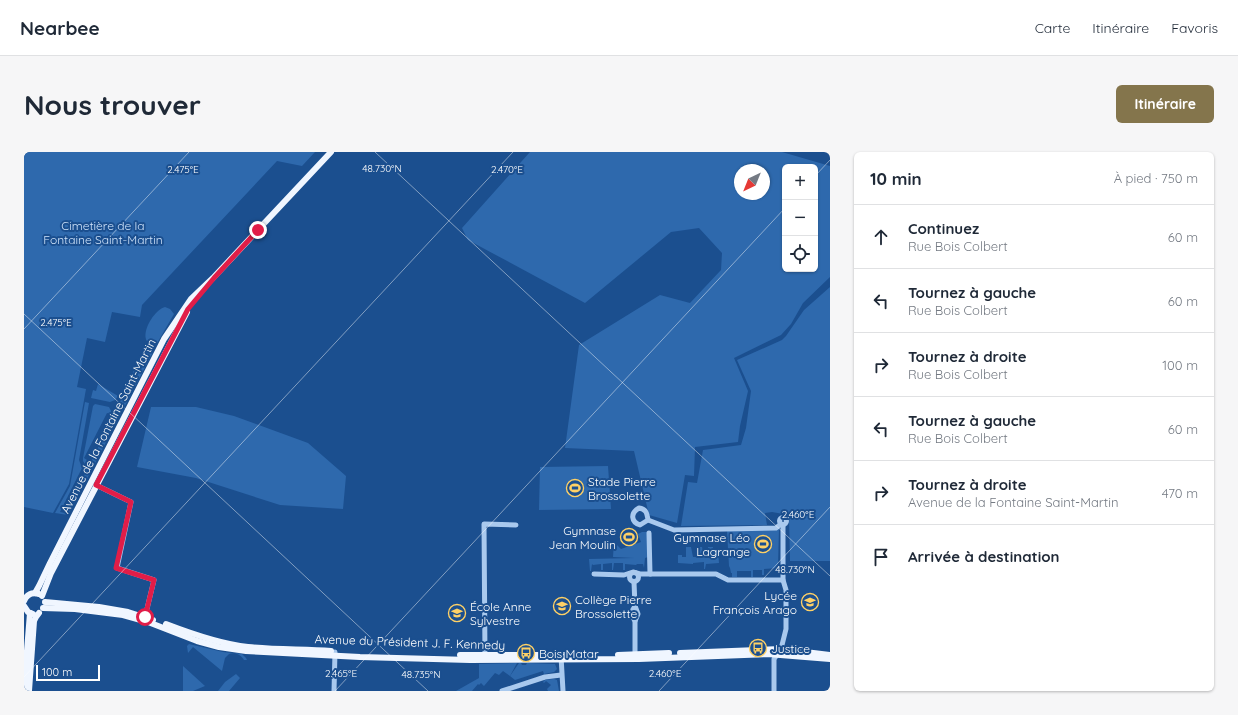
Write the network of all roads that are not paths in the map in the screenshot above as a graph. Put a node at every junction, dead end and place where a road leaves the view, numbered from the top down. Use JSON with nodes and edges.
{"nodes":[{"id":1,"x":331,"y":152,"type":"edge"},
{"id":2,"x":214,"y":278,"type":"junction"},
{"id":3,"x":158,"y":351,"type":"junction"},
{"id":4,"x":154,"y":373,"type":"junction"},
{"id":5,"x":104,"y":462,"type":"junction"},
{"id":6,"x":94,"y":484,"type":"junction"},
{"id":7,"x":648,"y":520,"type":"dead end"},
{"id":8,"x":516,"y":525,"type":"dead end"},
{"id":9,"x":649,"y":533,"type":"dead end"},
{"id":10,"x":635,"y":573,"type":"junction"},
{"id":11,"x":594,"y":574,"type":"dead end"},
{"id":12,"x":650,"y":574,"type":"junction"},
{"id":13,"x":627,"y":576,"type":"junction"},
{"id":14,"x":783,"y":580,"type":"junction"},
{"id":15,"x":634,"y":582,"type":"junction"},
{"id":16,"x":35,"y":593,"type":"junction"},
{"id":17,"x":24,"y":601,"type":"edge"},
{"id":18,"x":42,"y":605,"type":"junction"},
{"id":19,"x":26,"y":609,"type":"edge"},
{"id":20,"x":145,"y":617,"type":"junction"},
{"id":21,"x":781,"y":649,"type":"junction"},
{"id":22,"x":335,"y":654,"type":"junction"},
{"id":23,"x":635,"y":654,"type":"junction"},
{"id":24,"x":776,"y":654,"type":"junction"},
{"id":25,"x":830,"y":655,"type":"edge"},
{"id":26,"x":485,"y":658,"type":"junction"},
{"id":27,"x":561,"y":658,"type":"junction"},
{"id":28,"x":830,"y":659,"type":"edge"},
{"id":29,"x":561,"y":675,"type":"junction"},
{"id":30,"x":25,"y":691,"type":"edge"},
{"id":31,"x":29,"y":691,"type":"edge"},
{"id":32,"x":334,"y":691,"type":"edge"},
{"id":33,"x":502,"y":691,"type":"edge"},
{"id":34,"x":563,"y":691,"type":"edge"},
{"id":35,"x":774,"y":691,"type":"edge"}],
"edges":[{"from":1,"to":2,"type":"main road","name":"Avenue de la Fontaine Saint-Martin"},
{"from":2,"to":3,"type":"main road","name":"Avenue de la Fontaine Saint-Martin"},
{"from":2,"to":4,"type":"main road","name":"Avenue de la Fontaine Saint-Martin"},
{"from":3,"to":4,"type":"main road"},
{"from":3,"to":5,"type":"main road","name":"Avenue de la Fontaine Saint-Martin"},
{"from":4,"to":5,"type":"main road","name":"Avenue de la Fontaine Saint-Martin"},
{"from":5,"to":6,"type":"main road","name":"Avenue de la Fontaine Saint-Martin"},
{"from":6,"to":16,"type":"main road","name":"Avenue de la Fontaine Saint-Martin"},
{"from":6,"to":18,"type":"main road","name":"Avenue de la Fontaine Saint-Martin"},
{"from":6,"to":20,"type":"street"},
{"from":7,"to":14,"type":"street"},
{"from":8,"to":26,"type":"street"},
{"from":9,"to":12,"type":"street"},
{"from":10,"to":12,"type":"street"},
{"from":10,"to":13,"type":"street"},
{"from":10,"to":15,"type":"street"},
{"from":11,"to":13,"type":"street"},
{"from":12,"to":14,"type":"street"},
{"from":13,"to":15,"type":"street"},
{"from":14,"to":21,"type":"street"},
{"from":15,"to":23,"type":"street"},
{"from":16,"to":17,"type":"main road"},
{"from":16,"to":18,"type":"main road"},
{"from":18,"to":19,"type":"main road"},
{"from":18,"to":20,"type":"main road","name":"Avenue du Président J. F. Kennedy"},
{"from":18,"to":22,"type":"main road","name":"Avenue du Président J. F. Kennedy"},
{"from":18,"to":31,"type":"main road","name":"Avenue de la Fontaine Saint-Martin"},
{"from":19,"to":30,"type":"main road"},
{"from":20,"to":22,"type":"main road","name":"Avenue du Président J. F. Kennedy"},
{"from":21,"to":23,"type":"main road","name":"Avenue du Président J. F. Kennedy"},
{"from":21,"to":24,"type":"street"},
{"from":21,"to":25,"type":"main road","name":"Avenue du Président J. F. Kennedy"},
{"from":22,"to":26,"type":"main road","name":"Avenue du Président J. F. Kennedy"},
{"from":22,"to":32,"type":"street"},
{"from":23,"to":27,"type":"main road","name":"Avenue du Président J. F. Kennedy"},
{"from":24,"to":27,"type":"main road","name":"Avenue du Président J. F. Kennedy"},
{"from":24,"to":28,"type":"main road","name":"Avenue du Président J. F. Kennedy"},
{"from":24,"to":35,"type":"street"},
{"from":26,"to":27,"type":"main road","name":"Avenue du Président J. F. Kennedy"},
{"from":27,"to":29,"type":"street"},
{"from":29,"to":33,"type":"street"},
{"from":29,"to":34,"type":"street"}]}
